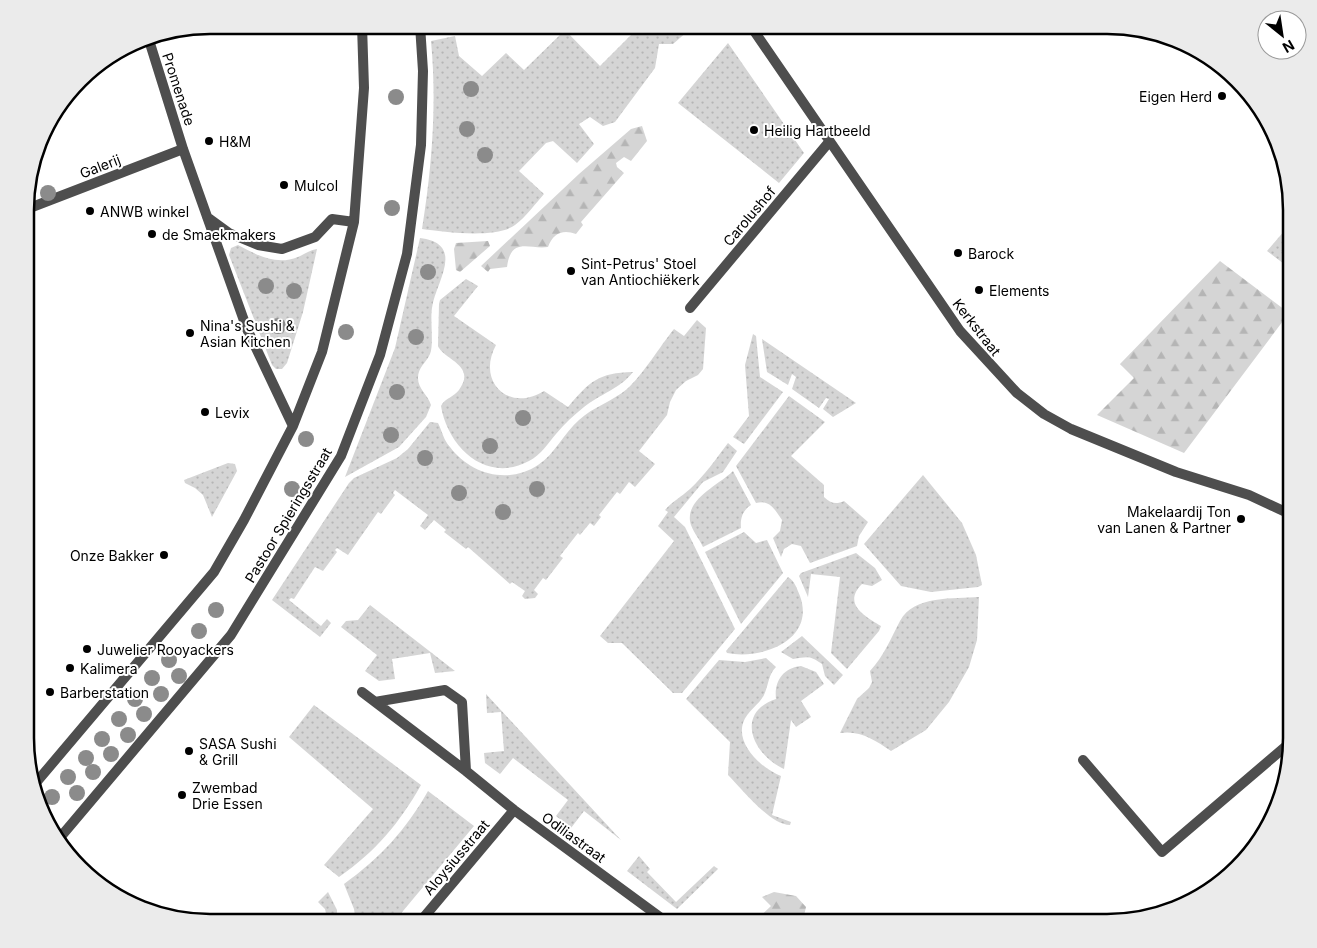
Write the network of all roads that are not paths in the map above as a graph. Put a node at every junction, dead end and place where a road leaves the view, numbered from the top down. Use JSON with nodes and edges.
{"nodes":[{"id":1,"x":362,"y":34,"type":"edge"},
{"id":2,"x":421,"y":34,"type":"edge"},
{"id":3,"x":756,"y":34,"type":"edge"},
{"id":4,"x":150,"y":44,"type":"edge"},
{"id":5,"x":830,"y":142,"type":"junction"},
{"id":6,"x":183,"y":149,"type":"junction"},
{"id":7,"x":34,"y":206,"type":"edge"},
{"id":8,"x":207,"y":217,"type":"junction"},
{"id":9,"x":354,"y":222,"type":"junction"},
{"id":10,"x":690,"y":308,"type":"dead end"},
{"id":11,"x":293,"y":426,"type":"junction"},
{"id":12,"x":1283,"y":511,"type":"edge"},
{"id":13,"x":362,"y":692,"type":"dead end"},
{"id":14,"x":375,"y":702,"type":"junction"},
{"id":15,"x":1283,"y":749,"type":"edge"},
{"id":16,"x":1083,"y":760,"type":"dead end"},
{"id":17,"x":466,"y":771,"type":"junction"},
{"id":18,"x":39,"y":779,"type":"edge"},
{"id":19,"x":514,"y":810,"type":"junction"},
{"id":20,"x":62,"y":835,"type":"edge"},
{"id":21,"x":427,"y":914,"type":"edge"},
{"id":22,"x":656,"y":914,"type":"edge"}],
"edges":[{"from":1,"to":9,"type":"street"},
{"from":2,"to":20,"type":"street","name":"Pastoor Spieringsstraat"},
{"from":3,"to":5,"type":"street","name":"Kerkstraat"},
{"from":4,"to":6,"type":"street","name":"Promenade"},
{"from":5,"to":10,"type":"street","name":"Carolushof"},
{"from":5,"to":12,"type":"street","name":"Kerkstraat"},
{"from":6,"to":7,"type":"street","name":"Galerij"},
{"from":6,"to":8,"type":"street"},
{"from":8,"to":9,"type":"street"},
{"from":8,"to":11,"type":"street"},
{"from":9,"to":11,"type":"street"},
{"from":11,"to":18,"type":"street"},
{"from":13,"to":14,"type":"street","name":"Odiliastraat"},
{"from":14,"to":17,"type":"street","name":"Odiliastraat"},
{"from":14,"to":17,"type":"street"},
{"from":15,"to":16,"type":"street"},
{"from":17,"to":19,"type":"street","name":"Odiliastraat"},
{"from":19,"to":21,"type":"street","name":"Aloysiusstraat"},
{"from":19,"to":22,"type":"street","name":"Odiliastraat"}]}
